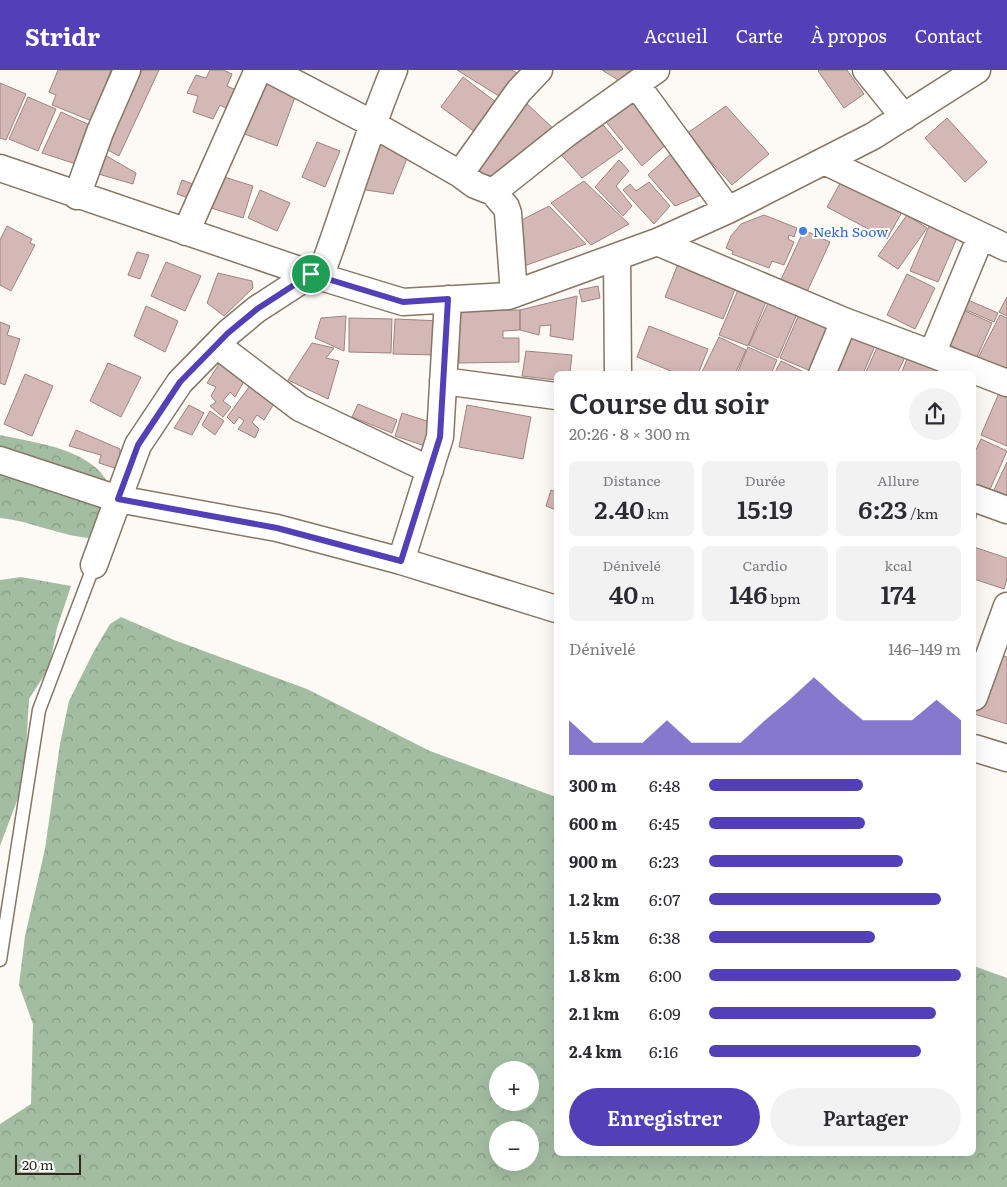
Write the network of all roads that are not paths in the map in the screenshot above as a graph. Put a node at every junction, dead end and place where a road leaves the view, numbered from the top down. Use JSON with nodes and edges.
{"nodes":[{"id":1,"x":127,"y":70,"type":"edge"},
{"id":2,"x":258,"y":70,"type":"edge"},
{"id":3,"x":270,"y":70,"type":"edge"},
{"id":4,"x":394,"y":70,"type":"edge"},
{"id":5,"x":539,"y":70,"type":"edge"},
{"id":6,"x":866,"y":70,"type":"edge"},
{"id":7,"x":977,"y":70,"type":"edge"},
{"id":8,"x":646,"y":77,"type":"edge"},
{"id":9,"x":904,"y":116,"type":"junction"},
{"id":10,"x":372,"y":123,"type":"junction"},
{"id":11,"x":824,"y":161,"type":"junction"},
{"id":12,"x":0,"y":168,"type":"edge"},
{"id":13,"x":460,"y":174,"type":"junction"},
{"id":14,"x":493,"y":192,"type":"junction"},
{"id":15,"x":77,"y":196,"type":"junction"},
{"id":16,"x":728,"y":210,"type":"junction"},
{"id":17,"x":186,"y":232,"type":"junction"},
{"id":18,"x":982,"y":236,"type":"junction"},
{"id":19,"x":657,"y":242,"type":"junction"},
{"id":20,"x":1007,"y":248,"type":"edge"},
{"id":21,"x":617,"y":258,"type":"junction"},
{"id":22,"x":316,"y":275,"type":"junction"},
{"id":23,"x":514,"y":294,"type":"junction"},
{"id":24,"x":448,"y":299,"type":"junction"},
{"id":25,"x":844,"y":321,"type":"junction"},
{"id":26,"x":217,"y":344,"type":"junction"},
{"id":27,"x":932,"y":354,"type":"junction"},
{"id":28,"x":619,"y":371,"type":"edge"},
{"id":29,"x":823,"y":371,"type":"edge"},
{"id":30,"x":976,"y":371,"type":"edge"},
{"id":31,"x":976,"y":371,"type":"edge"},
{"id":32,"x":443,"y":381,"type":"junction"},
{"id":33,"x":1007,"y":383,"type":"edge"},
{"id":34,"x":554,"y":396,"type":"edge"},
{"id":35,"x":0,"y":460,"type":"edge"},
{"id":36,"x":430,"y":470,"type":"junction"},
{"id":37,"x":118,"y":499,"type":"junction"},
{"id":38,"x":976,"y":499,"type":"edge"},
{"id":39,"x":1007,"y":510,"type":"edge"},
{"id":40,"x":401,"y":561,"type":"junction"},
{"id":41,"x":94,"y":565,"type":"joint"},
{"id":42,"x":1007,"y":606,"type":"edge"},
{"id":43,"x":554,"y":608,"type":"edge"},
{"id":44,"x":976,"y":692,"type":"edge"},
{"id":45,"x":976,"y":749,"type":"edge"},
{"id":46,"x":1007,"y":758,"type":"edge"},
{"id":47,"x":0,"y":960,"type":"edge"}],
"edges":[{"from":1,"to":15,"type":"street"},
{"from":2,"to":17,"type":"street"},
{"from":3,"to":10,"type":"street"},
{"from":4,"to":10,"type":"street"},
{"from":5,"to":13,"type":"street"},
{"from":6,"to":9,"type":"street"},
{"from":7,"to":9,"type":"street"},
{"from":8,"to":14,"type":"street"},
{"from":8,"to":16,"type":"street"},
{"from":9,"to":11,"type":"street"},
{"from":10,"to":13,"type":"street"},
{"from":10,"to":22,"type":"street"},
{"from":11,"to":16,"type":"street"},
{"from":11,"to":18,"type":"street"},
{"from":12,"to":15,"type":"street"},
{"from":13,"to":14,"type":"street"},
{"from":14,"to":23,"type":"street"},
{"from":15,"to":17,"type":"street"},
{"from":16,"to":19,"type":"street"},
{"from":17,"to":22,"type":"street"},
{"from":18,"to":20,"type":"street"},
{"from":18,"to":27,"type":"street"},
{"from":19,"to":21,"type":"street"},
{"from":19,"to":25,"type":"street"},
{"from":21,"to":23,"type":"street"},
{"from":21,"to":28,"type":"street"},
{"from":22,"to":24,"type":"street"},
{"from":22,"to":26,"type":"street"},
{"from":23,"to":24,"type":"street"},
{"from":24,"to":32,"type":"street"},
{"from":25,"to":27,"type":"street"},
{"from":25,"to":29,"type":"street"},
{"from":26,"to":36,"type":"street"},
{"from":26,"to":37,"type":"street"},
{"from":27,"to":30,"type":"street"},
{"from":31,"to":33,"type":"street"},
{"from":32,"to":34,"type":"street"},
{"from":32,"to":36,"type":"street"},
{"from":35,"to":37,"type":"street"},
{"from":36,"to":40,"type":"street"},
{"from":37,"to":40,"type":"street"},
{"from":37,"to":41,"type":"street"},
{"from":38,"to":39,"type":"street"},
{"from":40,"to":43,"type":"street"},
{"from":41,"to":47,"type":"lane"},
{"from":42,"to":44,"type":"street"},
{"from":45,"to":46,"type":"street"}]}
